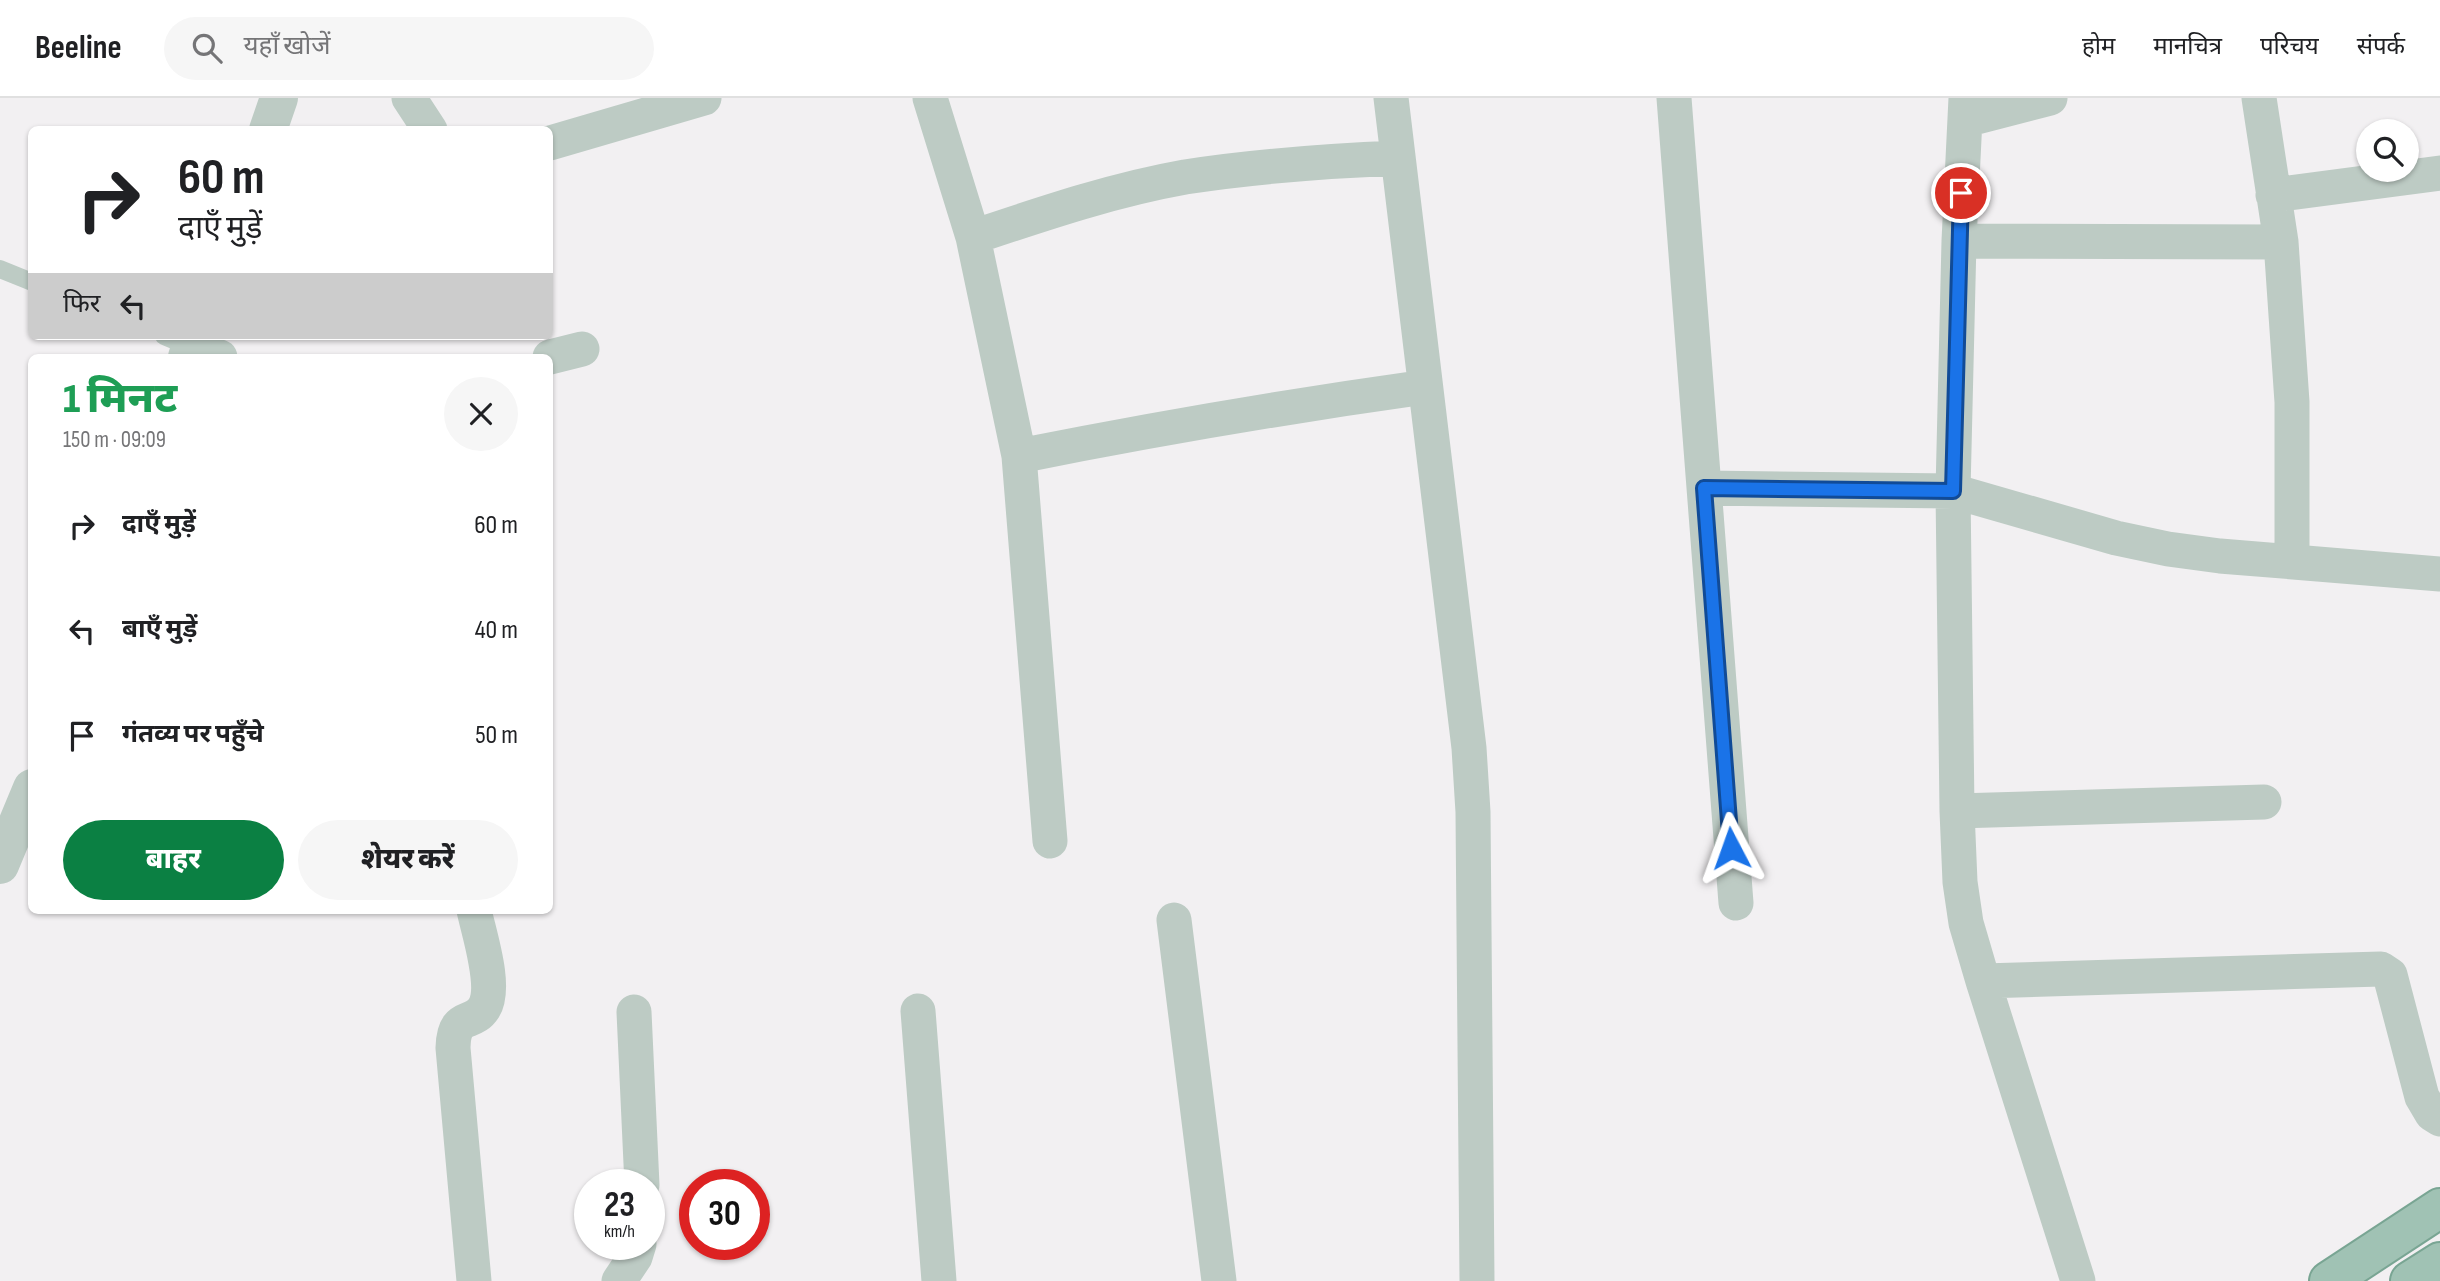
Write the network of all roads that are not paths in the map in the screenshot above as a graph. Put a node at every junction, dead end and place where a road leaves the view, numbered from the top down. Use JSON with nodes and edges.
{"nodes":[{"id":1,"x":279,"y":98,"type":"edge"},
{"id":2,"x":409,"y":98,"type":"edge"},
{"id":3,"x":704,"y":98,"type":"edge"},
{"id":4,"x":930,"y":98,"type":"edge"},
{"id":5,"x":1391,"y":98,"type":"edge"},
{"id":6,"x":1674,"y":98,"type":"edge"},
{"id":7,"x":2050,"y":98,"type":"edge"},
{"id":8,"x":2259,"y":98,"type":"edge"},
{"id":9,"x":1965,"y":109,"type":"edge"},
{"id":10,"x":269,"y":126,"type":"edge"},
{"id":11,"x":427,"y":126,"type":"edge"},
{"id":12,"x":553,"y":142,"type":"edge"},
{"id":13,"x":1398,"y":158,"type":"junction"},
{"id":14,"x":2440,"y":173,"type":"edge"},
{"id":15,"x":2273,"y":195,"type":"junction"},
{"id":16,"x":973,"y":237,"type":"junction"},
{"id":17,"x":1959,"y":242,"type":"junction"},
{"id":18,"x":2281,"y":242,"type":"junction"},
{"id":19,"x":0,"y":269,"type":"edge"},
{"id":20,"x":28,"y":280,"type":"edge"},
{"id":21,"x":1425,"y":387,"type":"junction"},
{"id":22,"x":1019,"y":456,"type":"junction"},
{"id":23,"x":1704,"y":488,"type":"junction"},
{"id":24,"x":1953,"y":491,"type":"junction"},
{"id":25,"x":2292,"y":562,"type":"junction"},
{"id":26,"x":2440,"y":574,"type":"edge"},
{"id":27,"x":28,"y":798,"type":"edge"},
{"id":28,"x":2264,"y":802,"type":"dead end"},
{"id":29,"x":1957,"y":811,"type":"junction"},
{"id":30,"x":1050,"y":841,"type":"dead end"},
{"id":31,"x":0,"y":865,"type":"edge"},
{"id":32,"x":1736,"y":903,"type":"dead end"},
{"id":33,"x":475,"y":914,"type":"edge"},
{"id":34,"x":1174,"y":920,"type":"dead end"},
{"id":35,"x":1983,"y":981,"type":"junction"},
{"id":36,"x":918,"y":1011,"type":"dead end"},
{"id":37,"x":634,"y":1012,"type":"dead end"},
{"id":38,"x":2440,"y":1119,"type":"edge"},
{"id":39,"x":641,"y":1169,"type":"edge"},
{"id":40,"x":2440,"y":1208,"type":"edge"},
{"id":41,"x":633,"y":1260,"type":"edge"},
{"id":42,"x":2440,"y":1262,"type":"edge"},
{"id":43,"x":474,"y":1281,"type":"edge"},
{"id":44,"x":619,"y":1281,"type":"edge"},
{"id":45,"x":939,"y":1281,"type":"edge"},
{"id":46,"x":1219,"y":1281,"type":"edge"},
{"id":47,"x":1477,"y":1281,"type":"edge"},
{"id":48,"x":2078,"y":1281,"type":"edge"},
{"id":49,"x":2329,"y":1281,"type":"edge"},
{"id":50,"x":2410,"y":1281,"type":"edge"}],
"edges":[{"from":1,"to":10,"type":"street"},
{"from":2,"to":11,"type":"street"},
{"from":3,"to":12,"type":"street"},
{"from":4,"to":16,"type":"street"},
{"from":5,"to":13,"type":"street"},
{"from":6,"to":23,"type":"street"},
{"from":7,"to":9,"type":"street"},
{"from":8,"to":15,"type":"street"},
{"from":9,"to":17,"type":"street"},
{"from":13,"to":16,"type":"street"},
{"from":13,"to":21,"type":"street"},
{"from":14,"to":15,"type":"street"},
{"from":15,"to":18,"type":"street"},
{"from":16,"to":22,"type":"street"},
{"from":17,"to":18,"type":"street"},
{"from":17,"to":24,"type":"street"},
{"from":18,"to":25,"type":"street"},
{"from":19,"to":20,"type":"lane"},
{"from":21,"to":22,"type":"street"},
{"from":21,"to":47,"type":"street"},
{"from":22,"to":30,"type":"street"},
{"from":23,"to":24,"type":"street"},
{"from":23,"to":32,"type":"street"},
{"from":24,"to":25,"type":"street"},
{"from":24,"to":29,"type":"street"},
{"from":25,"to":26,"type":"street"},
{"from":27,"to":31,"type":"street"},
{"from":28,"to":29,"type":"street"},
{"from":29,"to":35,"type":"street"},
{"from":33,"to":43,"type":"street"},
{"from":34,"to":46,"type":"street"},
{"from":35,"to":38,"type":"street"},
{"from":35,"to":48,"type":"street"},
{"from":36,"to":45,"type":"street"},
{"from":37,"to":39,"type":"street"},
{"from":40,"to":49,"type":"highway"},
{"from":41,"to":44,"type":"street"},
{"from":42,"to":50,"type":"highway"}]}
